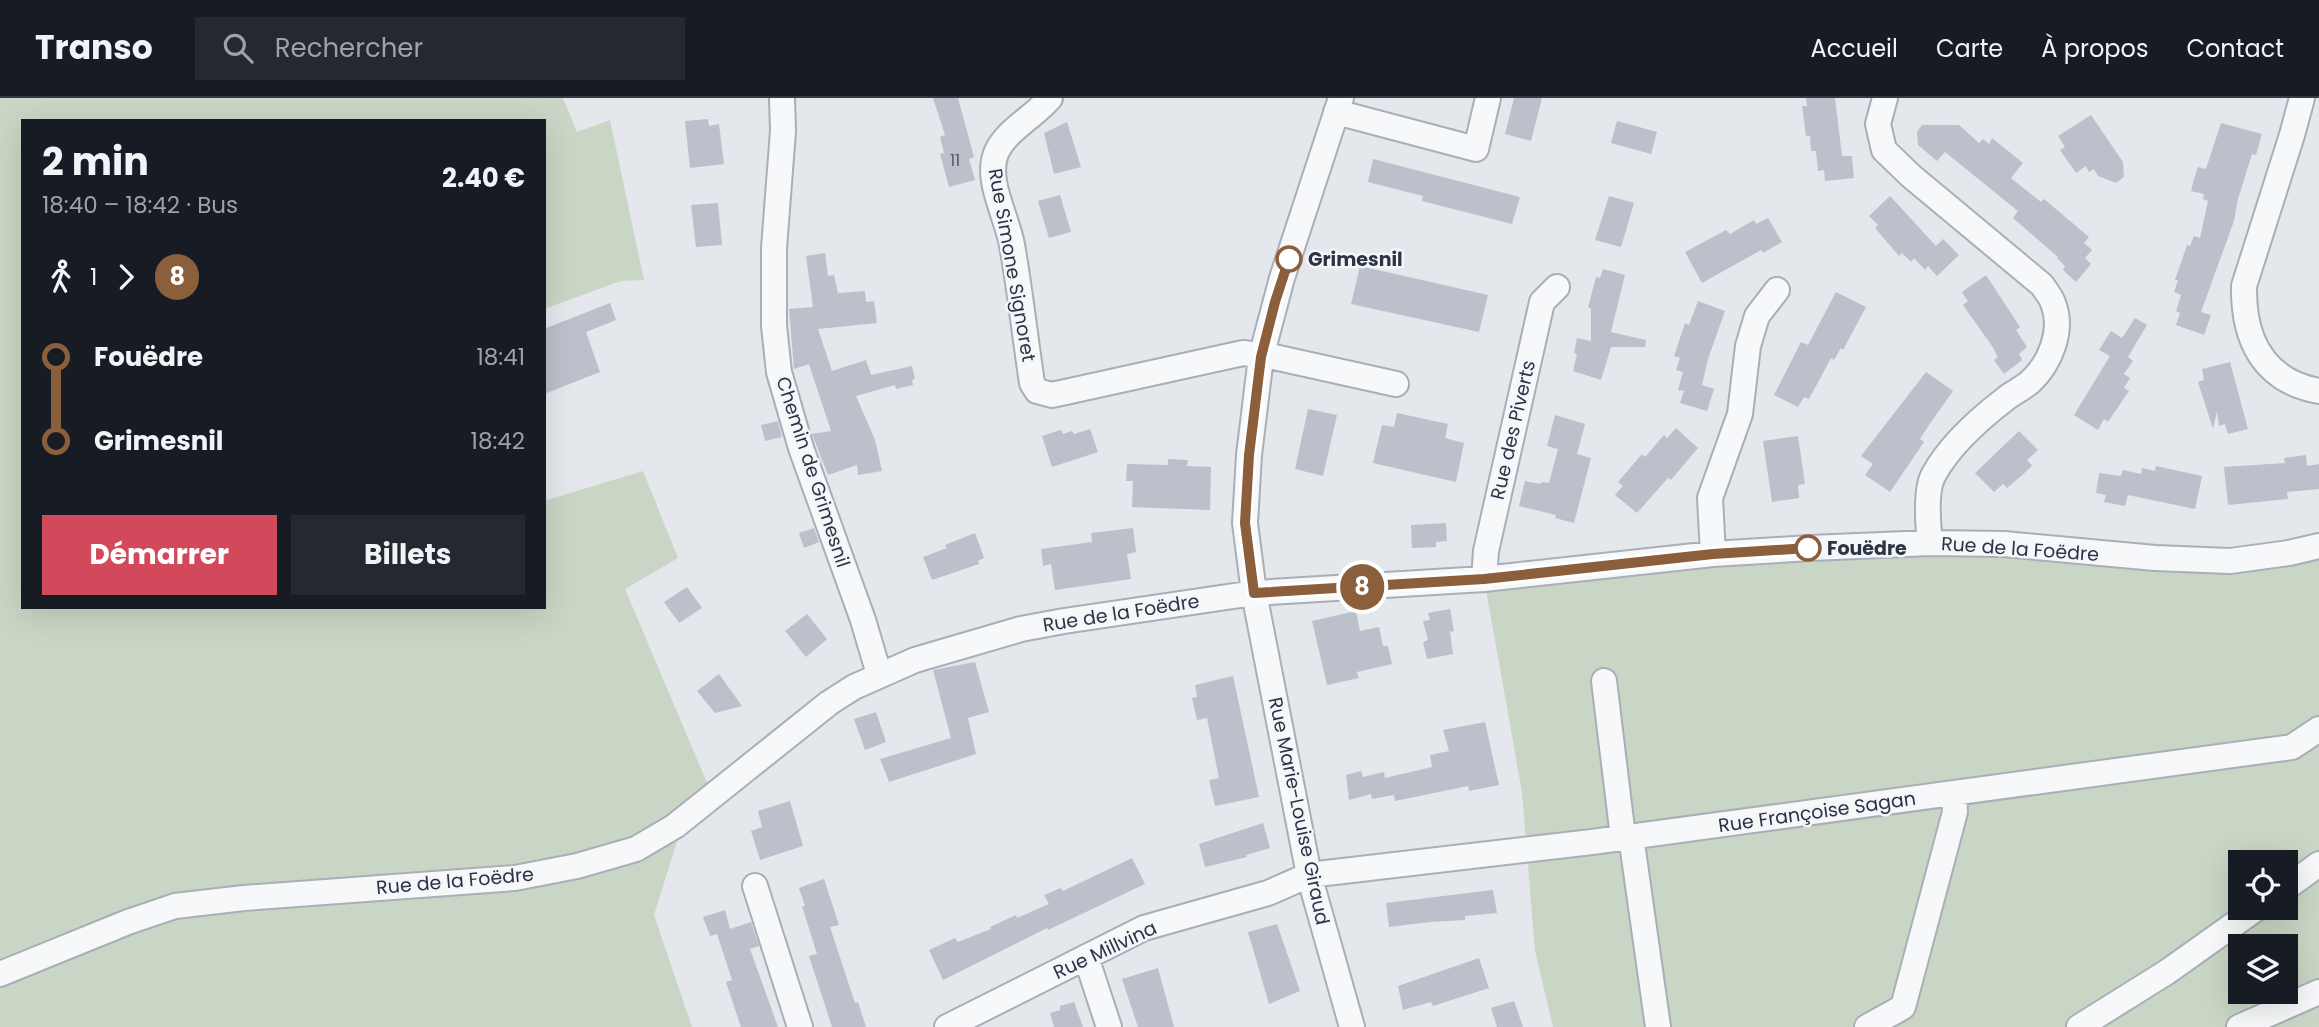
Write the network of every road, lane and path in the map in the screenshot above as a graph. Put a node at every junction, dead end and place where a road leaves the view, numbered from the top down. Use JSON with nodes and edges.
{"nodes":[{"id":1,"x":782,"y":98,"type":"edge"},
{"id":2,"x":1050,"y":98,"type":"edge"},
{"id":3,"x":1488,"y":98,"type":"edge"},
{"id":4,"x":1885,"y":98,"type":"edge"},
{"id":5,"x":2302,"y":98,"type":"edge"},
{"id":6,"x":1338,"y":105,"type":"edge"},
{"id":7,"x":1558,"y":287,"type":"dead end"},
{"id":8,"x":1777,"y":290,"type":"dead end"},
{"id":9,"x":1261,"y":357,"type":"junction"},
{"id":10,"x":1396,"y":384,"type":"dead end"},
{"id":11,"x":2319,"y":391,"type":"edge"},
{"id":12,"x":1930,"y":543,"type":"junction"},
{"id":13,"x":2319,"y":546,"type":"edge"},
{"id":14,"x":1713,"y":554,"type":"junction"},
{"id":15,"x":1484,"y":579,"type":"junction"},
{"id":16,"x":1254,"y":593,"type":"junction"},
{"id":17,"x":879,"y":674,"type":"junction"},
{"id":18,"x":1604,"y":681,"type":"dead end"},
{"id":19,"x":2319,"y":729,"type":"edge"},
{"id":20,"x":1954,"y":794,"type":"junction"},
{"id":21,"x":1627,"y":837,"type":"junction"},
{"id":22,"x":2319,"y":864,"type":"edge"},
{"id":23,"x":1309,"y":875,"type":"junction"},
{"id":24,"x":2298,"y":879,"type":"edge"},
{"id":25,"x":755,"y":886,"type":"dead end"},
{"id":26,"x":2240,"y":920,"type":"edge"},
{"id":27,"x":1086,"y":957,"type":"junction"},
{"id":28,"x":0,"y":974,"type":"edge"},
{"id":29,"x":2319,"y":992,"type":"edge"},
{"id":30,"x":800,"y":1027,"type":"edge"},
{"id":31,"x":947,"y":1027,"type":"edge"},
{"id":32,"x":1109,"y":1027,"type":"edge"},
{"id":33,"x":1352,"y":1027,"type":"edge"},
{"id":34,"x":1657,"y":1027,"type":"edge"},
{"id":35,"x":1867,"y":1027,"type":"edge"},
{"id":36,"x":2079,"y":1027,"type":"edge"},
{"id":37,"x":2239,"y":1027,"type":"edge"}],
"edges":[{"from":1,"to":17,"type":"street","name":"Chemin de Grimesnil"},
{"from":2,"to":9,"type":"street","name":"Rue Simone Signoret"},
{"from":3,"to":6,"type":"street"},
{"from":4,"to":12,"type":"street"},
{"from":5,"to":11,"type":"street"},
{"from":6,"to":9,"type":"street","name":"Rue Marie-Louise Giraud"},
{"from":7,"to":15,"type":"street","name":"Rue des Piverts"},
{"from":8,"to":14,"type":"street"},
{"from":9,"to":10,"type":"street"},
{"from":9,"to":16,"type":"street","name":"Rue Marie-Louise Giraud"},
{"from":12,"to":13,"type":"street","name":"Rue de la Foëdre"},
{"from":12,"to":14,"type":"street","name":"Rue de la Foëdre"},
{"from":14,"to":15,"type":"street","name":"Rue de la Foëdre"},
{"from":15,"to":16,"type":"street","name":"Rue de la Foëdre"},
{"from":16,"to":17,"type":"street","name":"Rue de la Foëdre"},
{"from":16,"to":23,"type":"street","name":"Rue Marie-Louise Giraud"},
{"from":17,"to":28,"type":"street","name":"Rue de la Foëdre"},
{"from":18,"to":21,"type":"street"},
{"from":19,"to":20,"type":"street","name":"Rue Françoise Sagan"},
{"from":20,"to":21,"type":"street","name":"Rue Françoise Sagan"},
{"from":20,"to":35,"type":"street"},
{"from":21,"to":23,"type":"street","name":"Rue Françoise Sagan"},
{"from":21,"to":34,"type":"street"},
{"from":22,"to":24,"type":"street"},
{"from":23,"to":27,"type":"street","name":"Rue Millvina"},
{"from":23,"to":33,"type":"street","name":"Rue Marie-Louise Giraud"},
{"from":25,"to":30,"type":"street"},
{"from":26,"to":36,"type":"street"},
{"from":27,"to":31,"type":"street","name":"Rue Millvina"},
{"from":27,"to":32,"type":"street"},
{"from":29,"to":37,"type":"street"}]}
